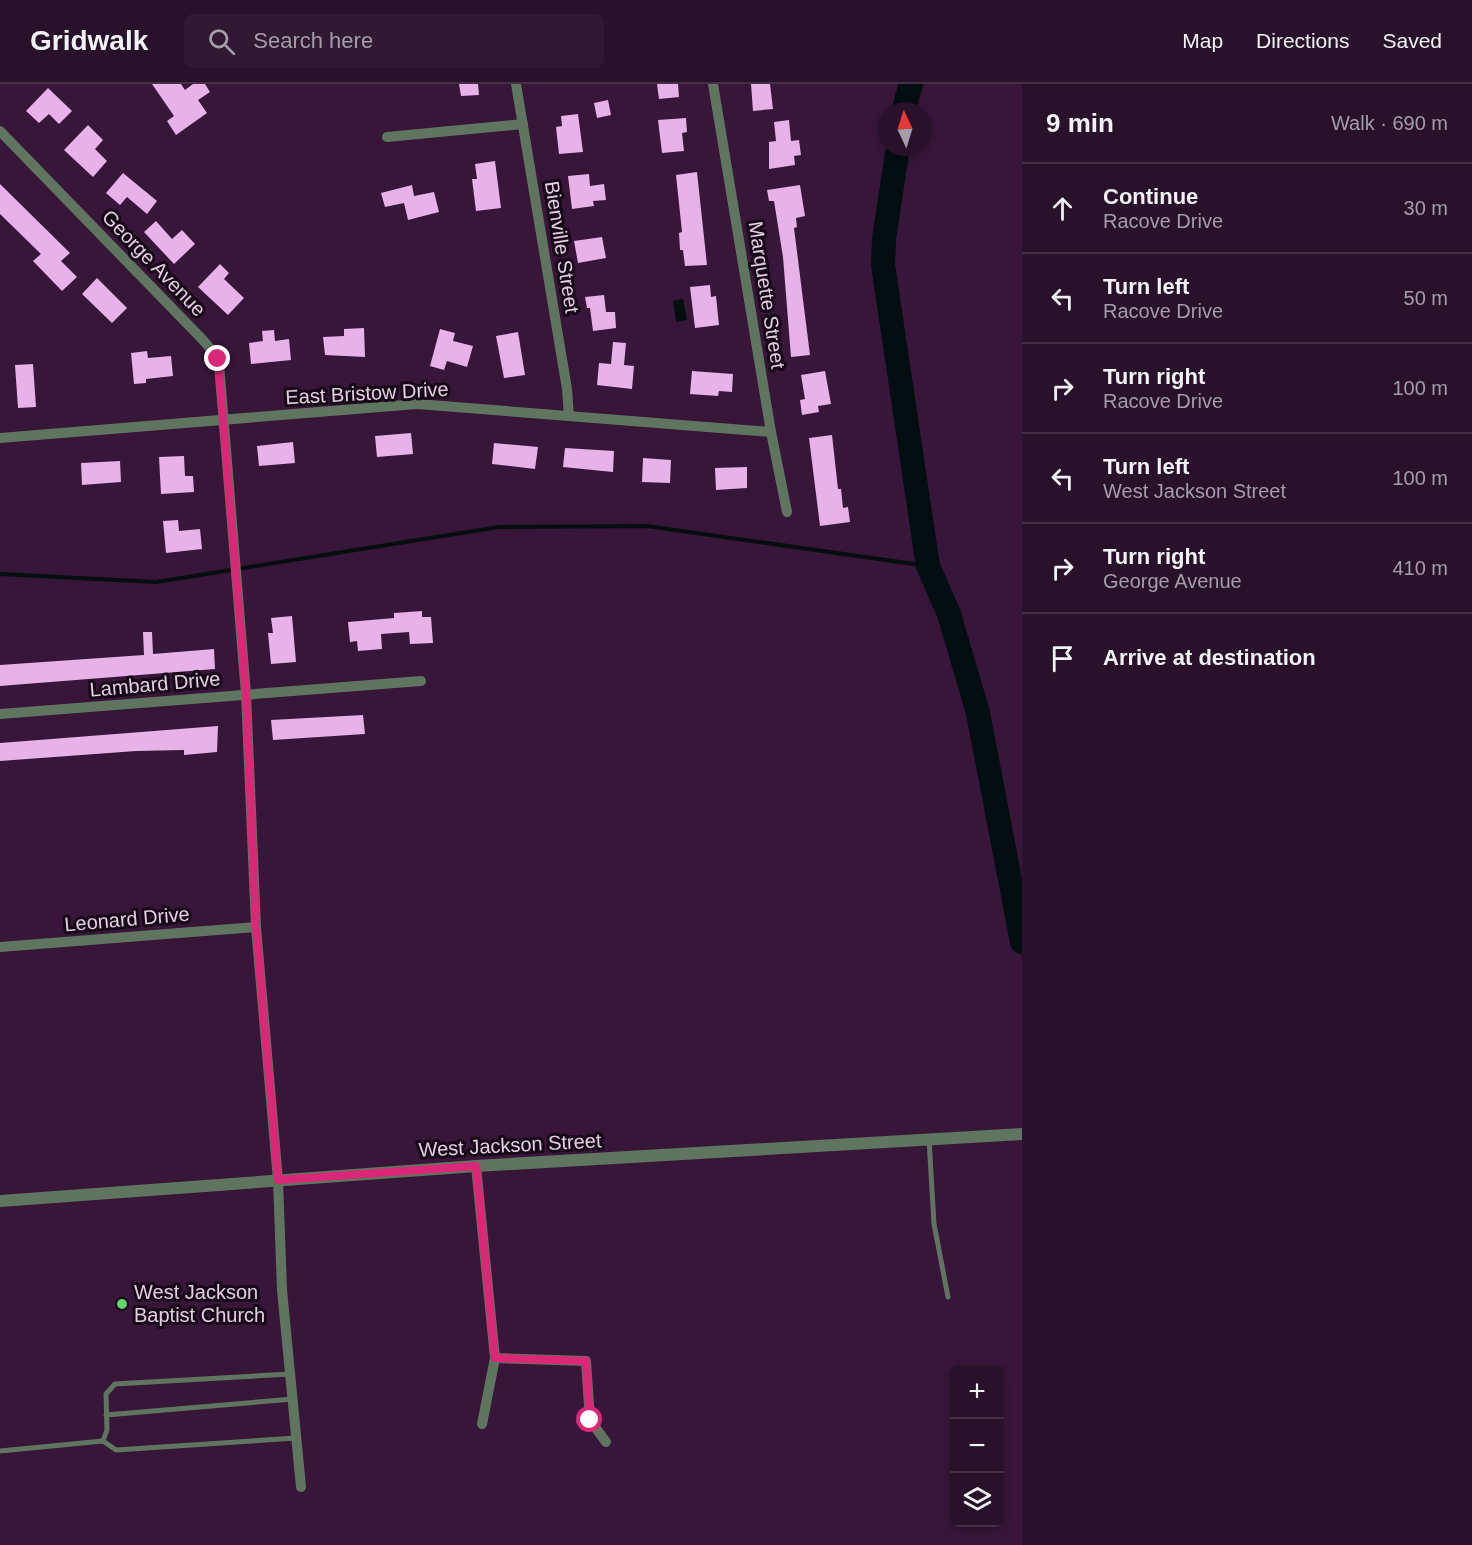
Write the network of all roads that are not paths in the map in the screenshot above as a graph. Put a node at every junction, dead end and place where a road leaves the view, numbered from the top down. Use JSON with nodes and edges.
{"nodes":[{"id":1,"x":516,"y":84,"type":"edge"},
{"id":2,"x":714,"y":84,"type":"edge"},
{"id":3,"x":523,"y":124,"type":"junction"},
{"id":4,"x":0,"y":131,"type":"edge"},
{"id":5,"x":387,"y":137,"type":"dead end"},
{"id":6,"x":569,"y":416,"type":"junction"},
{"id":7,"x":224,"y":420,"type":"junction"},
{"id":8,"x":771,"y":432,"type":"junction"},
{"id":9,"x":0,"y":438,"type":"edge"},
{"id":10,"x":787,"y":512,"type":"dead end"},
{"id":11,"x":421,"y":681,"type":"dead end"},
{"id":12,"x":246,"y":694,"type":"junction"},
{"id":13,"x":0,"y":714,"type":"edge"},
{"id":14,"x":256,"y":927,"type":"junction"},
{"id":15,"x":0,"y":947,"type":"edge"},
{"id":16,"x":1022,"y":1134,"type":"edge"},
{"id":17,"x":929,"y":1139,"type":"junction"},
{"id":18,"x":476,"y":1166,"type":"junction"},
{"id":19,"x":278,"y":1180,"type":"junction"},
{"id":20,"x":0,"y":1201,"type":"edge"},
{"id":21,"x":948,"y":1297,"type":"dead end"},
{"id":22,"x":495,"y":1358,"type":"junction"},
{"id":23,"x":290,"y":1374,"type":"junction"},
{"id":24,"x":293,"y":1399,"type":"junction"},
{"id":25,"x":106,"y":1415,"type":"junction"},
{"id":26,"x":482,"y":1424,"type":"dead end"},
{"id":27,"x":297,"y":1438,"type":"junction"},
{"id":28,"x":104,"y":1441,"type":"junction"},
{"id":29,"x":606,"y":1442,"type":"dead end"},
{"id":30,"x":0,"y":1451,"type":"edge"},
{"id":31,"x":301,"y":1487,"type":"dead end"}],
"edges":[{"from":1,"to":3,"type":"street","name":"Bienville Street"},
{"from":2,"to":8,"type":"street","name":"Marquette Street"},
{"from":3,"to":5,"type":"street"},
{"from":3,"to":6,"type":"street","name":"Bienville Street"},
{"from":4,"to":7,"type":"street","name":"George Avenue"},
{"from":6,"to":7,"type":"street","name":"East Bristow Drive"},
{"from":6,"to":8,"type":"street","name":"East Bristow Drive"},
{"from":7,"to":9,"type":"street","name":"East Bristow Drive"},
{"from":7,"to":12,"type":"street","name":"George Avenue"},
{"from":8,"to":10,"type":"street","name":"Marquette Street"},
{"from":11,"to":12,"type":"street","name":"Lambard Drive"},
{"from":12,"to":13,"type":"street","name":"Lambard Drive"},
{"from":12,"to":14,"type":"street","name":"George Avenue"},
{"from":14,"to":15,"type":"street","name":"Leonard Drive"},
{"from":14,"to":19,"type":"street","name":"George Avenue"},
{"from":16,"to":17,"type":"street","name":"West Jackson Street"},
{"from":17,"to":18,"type":"street","name":"West Jackson Street"},
{"from":17,"to":21,"type":"lane"},
{"from":18,"to":19,"type":"street","name":"West Jackson Street"},
{"from":18,"to":22,"type":"street"},
{"from":19,"to":20,"type":"street","name":"West Jackson Street"},
{"from":19,"to":23,"type":"street","name":"George Avenue"},
{"from":22,"to":26,"type":"street"},
{"from":22,"to":29,"type":"street"},
{"from":23,"to":24,"type":"street","name":"George Avenue"},
{"from":23,"to":25,"type":"lane"},
{"from":24,"to":25,"type":"lane"},
{"from":24,"to":27,"type":"street","name":"George Avenue"},
{"from":25,"to":28,"type":"lane"},
{"from":27,"to":28,"type":"lane"},
{"from":27,"to":31,"type":"street","name":"George Avenue"},
{"from":28,"to":30,"type":"lane"}]}
